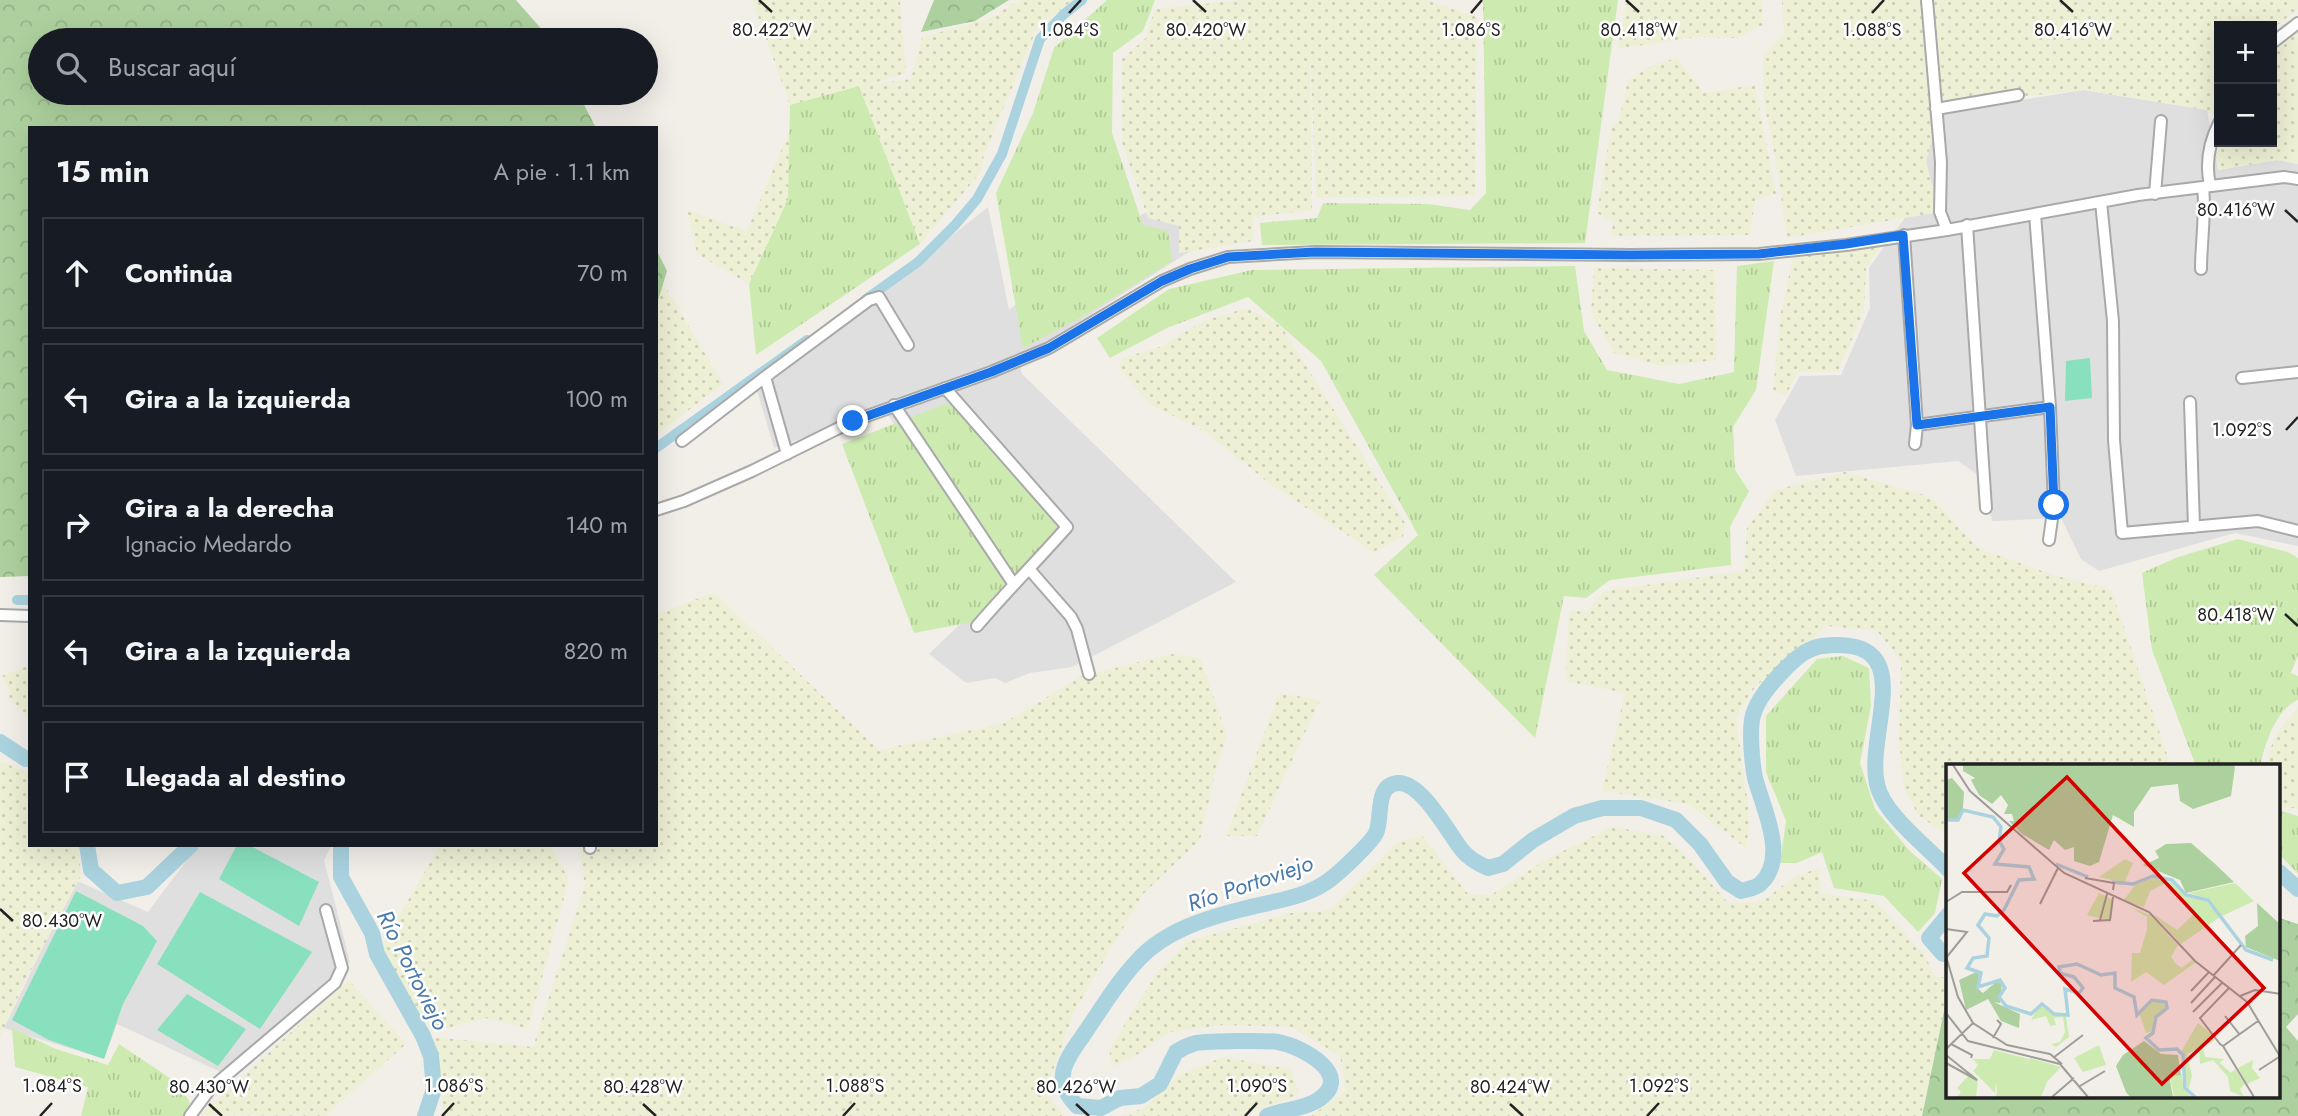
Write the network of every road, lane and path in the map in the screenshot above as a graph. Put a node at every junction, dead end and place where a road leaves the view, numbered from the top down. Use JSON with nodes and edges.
{"nodes":[{"id":1,"x":1927,"y":0,"type":"edge"},
{"id":2,"x":2298,"y":23,"type":"edge"},
{"id":3,"x":2277,"y":39,"type":"edge"},
{"id":4,"x":2018,"y":95,"type":"dead end"},
{"id":5,"x":1936,"y":109,"type":"junction"},
{"id":6,"x":2161,"y":121,"type":"dead end"},
{"id":7,"x":2214,"y":133,"type":"edge"},
{"id":8,"x":2298,"y":179,"type":"edge"},
{"id":9,"x":2207,"y":186,"type":"junction"},
{"id":10,"x":2155,"y":194,"type":"junction"},
{"id":11,"x":2101,"y":202,"type":"junction"},
{"id":12,"x":2035,"y":214,"type":"junction"},
{"id":13,"x":1967,"y":225,"type":"junction"},
{"id":14,"x":1947,"y":230,"type":"junction"},
{"id":15,"x":1903,"y":235,"type":"junction"},
{"id":16,"x":2200,"y":269,"type":"dead end"},
{"id":17,"x":908,"y":345,"type":"dead end"},
{"id":18,"x":2298,"y":373,"type":"edge"},
{"id":19,"x":765,"y":377,"type":"junction"},
{"id":20,"x":2242,"y":378,"type":"dead end"},
{"id":21,"x":945,"y":388,"type":"junction"},
{"id":22,"x":2190,"y":402,"type":"dead end"},
{"id":23,"x":894,"y":405,"type":"junction"},
{"id":24,"x":2050,"y":407,"type":"junction"},
{"id":25,"x":1979,"y":416,"type":"junction"},
{"id":26,"x":1917,"y":425,"type":"junction"},
{"id":27,"x":682,"y":441,"type":"dead end"},
{"id":28,"x":1915,"y":444,"type":"dead end"},
{"id":29,"x":787,"y":454,"type":"junction"},
{"id":30,"x":1986,"y":508,"type":"dead end"},
{"id":31,"x":658,"y":509,"type":"edge"},
{"id":32,"x":2194,"y":527,"type":"junction"},
{"id":33,"x":2298,"y":531,"type":"edge"},
{"id":34,"x":2049,"y":540,"type":"dead end"},
{"id":35,"x":1029,"y":569,"type":"junction"},
{"id":36,"x":1013,"y":583,"type":"junction"},
{"id":37,"x":0,"y":615,"type":"edge"},
{"id":38,"x":28,"y":617,"type":"edge"},
{"id":39,"x":977,"y":626,"type":"dead end"},
{"id":40,"x":1089,"y":674,"type":"dead end"},
{"id":41,"x":326,"y":910,"type":"dead end"},
{"id":42,"x":190,"y":1116,"type":"edge"}],
"edges":[{"from":1,"to":5,"type":"street"},
{"from":2,"to":3,"type":"street"},
{"from":4,"to":5,"type":"street"},
{"from":5,"to":14,"type":"street"},
{"from":6,"to":10,"type":"street"},
{"from":7,"to":9,"type":"street"},
{"from":8,"to":9,"type":"street"},
{"from":9,"to":10,"type":"street"},
{"from":9,"to":16,"type":"street"},
{"from":10,"to":11,"type":"street"},
{"from":11,"to":12,"type":"street"},
{"from":11,"to":32,"type":"street"},
{"from":12,"to":13,"type":"street"},
{"from":12,"to":24,"type":"street"},
{"from":13,"to":14,"type":"street"},
{"from":13,"to":25,"type":"street"},
{"from":14,"to":15,"type":"street"},
{"from":15,"to":21,"type":"street"},
{"from":15,"to":26,"type":"street"},
{"from":17,"to":19,"type":"street"},
{"from":18,"to":20,"type":"street"},
{"from":19,"to":27,"type":"street"},
{"from":19,"to":29,"type":"street"},
{"from":21,"to":23,"type":"street"},
{"from":21,"to":35,"type":"street"},
{"from":22,"to":32,"type":"street"},
{"from":23,"to":29,"type":"street"},
{"from":23,"to":36,"type":"street"},
{"from":24,"to":25,"type":"street"},
{"from":24,"to":34,"type":"street"},
{"from":25,"to":26,"type":"street"},
{"from":25,"to":30,"type":"street"},
{"from":26,"to":28,"type":"street"},
{"from":29,"to":31,"type":"street"},
{"from":32,"to":33,"type":"street"},
{"from":35,"to":36,"type":"street"},
{"from":35,"to":40,"type":"street"},
{"from":36,"to":39,"type":"street"},
{"from":37,"to":38,"type":"street"},
{"from":41,"to":42,"type":"street"}]}
